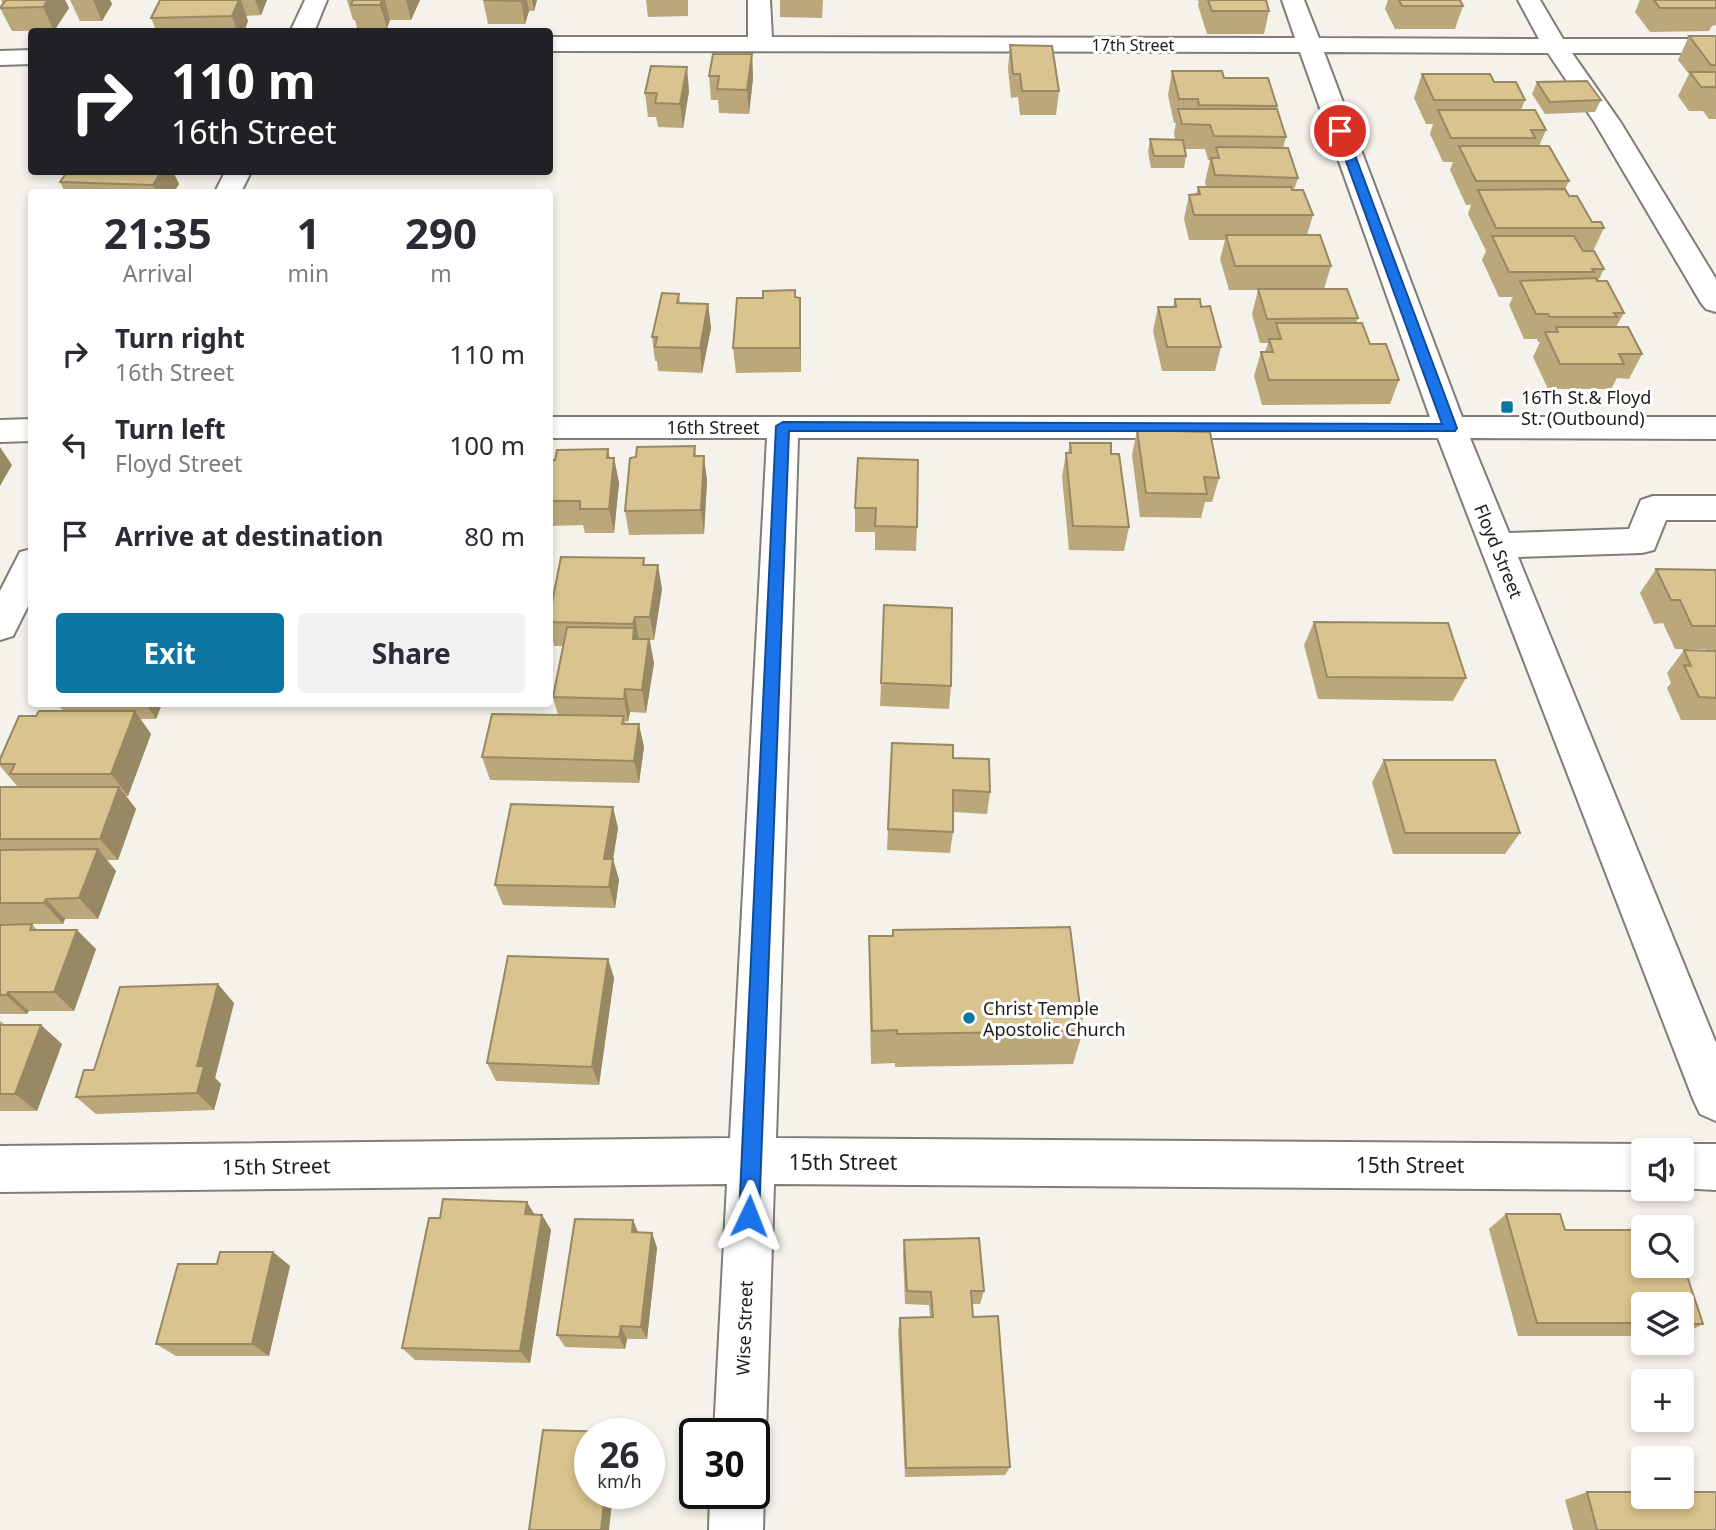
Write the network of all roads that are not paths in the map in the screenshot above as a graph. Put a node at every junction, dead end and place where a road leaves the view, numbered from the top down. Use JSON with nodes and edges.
{"nodes":[{"id":1,"x":316,"y":0,"type":"edge"},
{"id":2,"x":759,"y":0,"type":"edge"},
{"id":3,"x":1293,"y":0,"type":"edge"},
{"id":4,"x":1529,"y":0,"type":"edge"},
{"id":5,"x":304,"y":28,"type":"edge"},
{"id":6,"x":760,"y":43,"type":"junction"},
{"id":7,"x":553,"y":44,"type":"edge"},
{"id":8,"x":1716,"y":46,"type":"edge"},
{"id":9,"x":1309,"y":47,"type":"junction"},
{"id":10,"x":1556,"y":47,"type":"junction"},
{"id":11,"x":28,"y":57,"type":"edge"},
{"id":12,"x":0,"y":58,"type":"edge"},
{"id":13,"x":1716,"y":303,"type":"edge"},
{"id":14,"x":783,"y":426,"type":"junction"},
{"id":15,"x":553,"y":427,"type":"edge"},
{"id":16,"x":1450,"y":428,"type":"junction"},
{"id":17,"x":1716,"y":428,"type":"edge"},
{"id":18,"x":28,"y":430,"type":"edge"},
{"id":19,"x":0,"y":431,"type":"edge"},
{"id":20,"x":1716,"y":508,"type":"edge"},
{"id":21,"x":1497,"y":545,"type":"junction"},
{"id":22,"x":28,"y":569,"type":"edge"},
{"id":23,"x":0,"y":627,"type":"edge"},
{"id":24,"x":1716,"y":1099,"type":"edge"},
{"id":25,"x":752,"y":1161,"type":"junction"},
{"id":26,"x":1631,"y":1167,"type":"edge"},
{"id":27,"x":1694,"y":1167,"type":"edge"},
{"id":28,"x":1716,"y":1167,"type":"edge"},
{"id":29,"x":0,"y":1169,"type":"edge"},
{"id":30,"x":741,"y":1418,"type":"edge"},
{"id":31,"x":737,"y":1509,"type":"edge"},
{"id":32,"x":736,"y":1530,"type":"edge"}],
"edges":[{"from":1,"to":5,"type":"street"},
{"from":2,"to":6,"type":"street"},
{"from":3,"to":9,"type":"street","name":"Floyd Street"},
{"from":4,"to":10,"type":"street"},
{"from":6,"to":7,"type":"street","name":"17th Street"},
{"from":6,"to":9,"type":"street","name":"17th Street"},
{"from":8,"to":10,"type":"street","name":"17th Street"},
{"from":9,"to":10,"type":"street","name":"17th Street"},
{"from":9,"to":16,"type":"street","name":"Floyd Street"},
{"from":10,"to":13,"type":"street"},
{"from":11,"to":12,"type":"street"},
{"from":14,"to":15,"type":"street","name":"16th Street"},
{"from":14,"to":16,"type":"street","name":"16th Street"},
{"from":14,"to":25,"type":"street","name":"Wise Street"},
{"from":16,"to":17,"type":"street","name":"16th Street"},
{"from":16,"to":21,"type":"street","name":"Floyd Street"},
{"from":18,"to":19,"type":"street"},
{"from":20,"to":21,"type":"street"},
{"from":21,"to":24,"type":"street","name":"Floyd Street"},
{"from":22,"to":23,"type":"street"},
{"from":25,"to":26,"type":"street","name":"15th Street"},
{"from":25,"to":29,"type":"street","name":"15th Street"},
{"from":25,"to":30,"type":"street","name":"Wise Street"},
{"from":27,"to":28,"type":"street"},
{"from":31,"to":32,"type":"street"}]}
